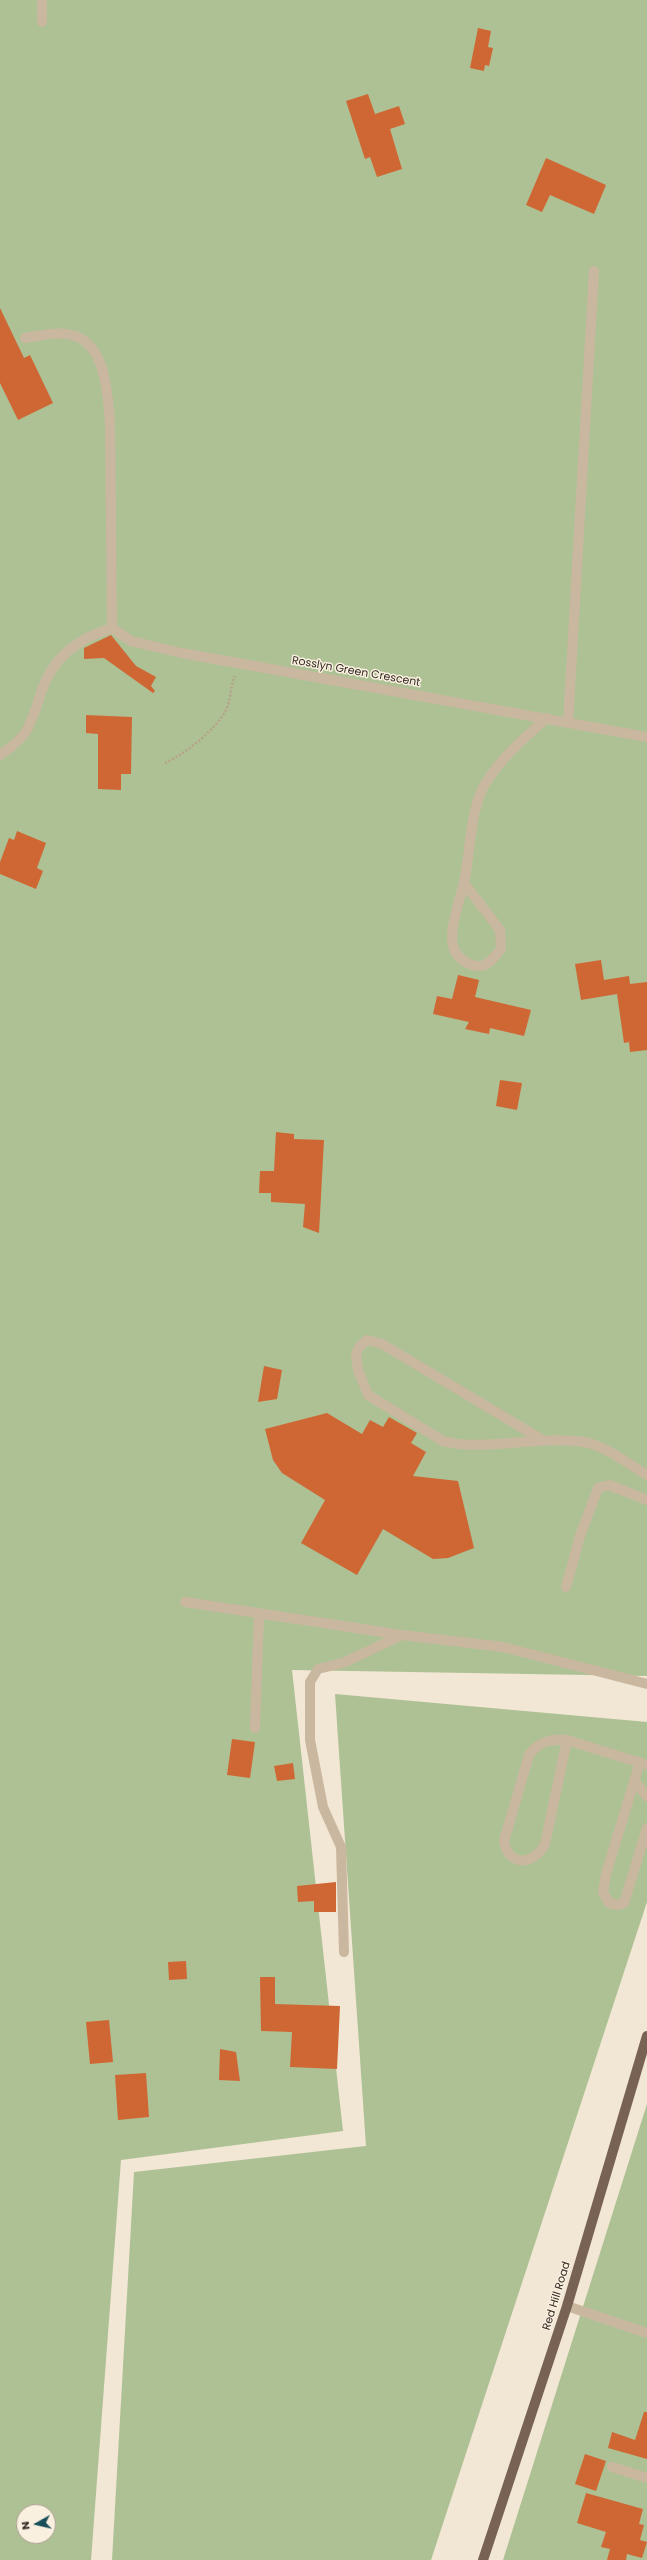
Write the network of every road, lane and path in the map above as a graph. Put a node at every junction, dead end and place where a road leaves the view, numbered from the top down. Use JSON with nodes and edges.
{"nodes":[{"id":1,"x":42,"y":0,"type":"edge"},
{"id":2,"x":42,"y":22,"type":"dead end"},
{"id":3,"x":594,"y":271,"type":"dead end"},
{"id":4,"x":25,"y":338,"type":"dead end"},
{"id":5,"x":112,"y":628,"type":"junction"},
{"id":6,"x":242,"y":663,"type":"junction"},
{"id":7,"x":547,"y":718,"type":"junction"},
{"id":8,"x":568,"y":722,"type":"junction"},
{"id":9,"x":647,"y":737,"type":"edge"},
{"id":10,"x":0,"y":756,"type":"edge"},
{"id":11,"x":165,"y":763,"type":"dead end"},
{"id":12,"x":464,"y":882,"type":"junction"},
{"id":13,"x":541,"y":1439,"type":"junction"},
{"id":14,"x":647,"y":1475,"type":"edge"},
{"id":15,"x":647,"y":1500,"type":"edge"},
{"id":16,"x":566,"y":1587,"type":"dead end"},
{"id":17,"x":185,"y":1602,"type":"dead end"},
{"id":18,"x":259,"y":1614,"type":"junction"},
{"id":19,"x":402,"y":1635,"type":"junction"},
{"id":20,"x":647,"y":1684,"type":"edge"},
{"id":21,"x":254,"y":1728,"type":"dead end"},
{"id":22,"x":567,"y":1740,"type":"junction"},
{"id":23,"x":644,"y":1763,"type":"edge"},
{"id":24,"x":635,"y":1781,"type":"junction"},
{"id":25,"x":647,"y":1797,"type":"edge"},
{"id":26,"x":647,"y":1828,"type":"edge"},
{"id":27,"x":344,"y":1952,"type":"dead end"},
{"id":28,"x":647,"y":2036,"type":"edge"},
{"id":29,"x":567,"y":2306,"type":"junction"},
{"id":30,"x":647,"y":2333,"type":"edge"},
{"id":31,"x":612,"y":2467,"type":"dead end"},
{"id":32,"x":647,"y":2478,"type":"edge"},
{"id":33,"x":483,"y":2560,"type":"edge"}],
"edges":[{"from":1,"to":2,"type":"street"},
{"from":3,"to":8,"type":"street"},
{"from":4,"to":5,"type":"street"},
{"from":5,"to":6,"type":"street","name":"Rosslyn Green Crescent"},
{"from":5,"to":10,"type":"street"},
{"from":6,"to":7,"type":"street","name":"Rosslyn Green Crescent"},
{"from":6,"to":11,"type":"path"},
{"from":7,"to":8,"type":"street","name":"Rosslyn Green Crescent"},
{"from":7,"to":12,"type":"street"},
{"from":8,"to":9,"type":"street","name":"Rosslyn Green Crescent"},
{"from":12,"to":12,"type":"street"},
{"from":13,"to":13,"type":"street"},
{"from":13,"to":14,"type":"street"},
{"from":15,"to":16,"type":"street"},
{"from":17,"to":18,"type":"street"},
{"from":18,"to":19,"type":"street"},
{"from":18,"to":21,"type":"street"},
{"from":19,"to":20,"type":"street"},
{"from":19,"to":27,"type":"street"},
{"from":22,"to":22,"type":"street"},
{"from":22,"to":23,"type":"street"},
{"from":23,"to":24,"type":"street"},
{"from":24,"to":25,"type":"street"},
{"from":24,"to":26,"type":"street"},
{"from":28,"to":29,"type":"main road","name":"Red Hill Road"},
{"from":29,"to":30,"type":"street"},
{"from":29,"to":33,"type":"main road","name":"Red Hill Road"},
{"from":31,"to":32,"type":"street"}]}
